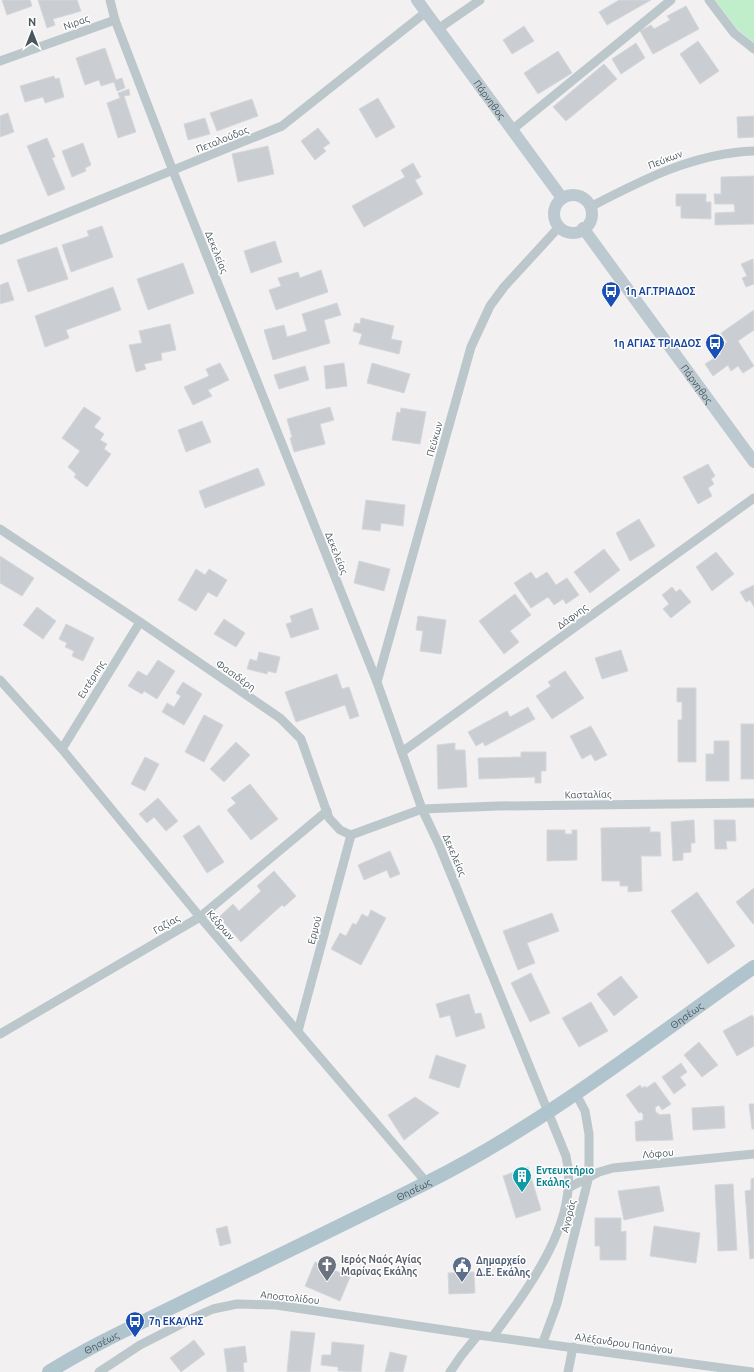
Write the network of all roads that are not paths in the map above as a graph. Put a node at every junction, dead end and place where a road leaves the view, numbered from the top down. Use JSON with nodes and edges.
{"nodes":[{"id":1,"x":110,"y":0,"type":"edge"},
{"id":2,"x":417,"y":0,"type":"edge"},
{"id":3,"x":480,"y":0,"type":"edge"},
{"id":4,"x":671,"y":0,"type":"edge"},
{"id":5,"x":709,"y":0,"type":"edge"},
{"id":6,"x":426,"y":12,"type":"junction"},
{"id":7,"x":115,"y":20,"type":"junction"},
{"id":8,"x":438,"y":29,"type":"junction"},
{"id":9,"x":754,"y":49,"type":"edge"},
{"id":10,"x":0,"y":62,"type":"edge"},
{"id":11,"x":512,"y":129,"type":"junction"},
{"id":12,"x":754,"y":151,"type":"edge"},
{"id":13,"x":173,"y":171,"type":"junction"},
{"id":14,"x":562,"y":198,"type":"junction"},
{"id":15,"x":590,"y":207,"type":"junction"},
{"id":16,"x":559,"y":227,"type":"junction"},
{"id":17,"x":583,"y":228,"type":"junction"},
{"id":18,"x":0,"y":240,"type":"edge"},
{"id":19,"x":754,"y":462,"type":"edge"},
{"id":20,"x":754,"y":498,"type":"edge"},
{"id":21,"x":0,"y":529,"type":"edge"},
{"id":22,"x":140,"y":622,"type":"junction"},
{"id":23,"x":0,"y":680,"type":"edge"},
{"id":24,"x":377,"y":682,"type":"junction"},
{"id":25,"x":62,"y":749,"type":"junction"},
{"id":26,"x":402,"y":752,"type":"junction"},
{"id":27,"x":754,"y":803,"type":"edge"},
{"id":28,"x":422,"y":809,"type":"junction"},
{"id":29,"x":327,"y":811,"type":"junction"},
{"id":30,"x":351,"y":835,"type":"junction"},
{"id":31,"x":200,"y":917,"type":"junction"},
{"id":32,"x":754,"y":967,"type":"edge"},
{"id":33,"x":298,"y":1031,"type":"junction"},
{"id":34,"x":0,"y":1034,"type":"edge"},
{"id":35,"x":576,"y":1094,"type":"junction"},
{"id":36,"x":548,"y":1113,"type":"junction"},
{"id":37,"x":754,"y":1154,"type":"edge"},
{"id":38,"x":588,"y":1176,"type":"junction"},
{"id":39,"x":427,"y":1183,"type":"junction"},
{"id":40,"x":568,"y":1188,"type":"junction"},
{"id":41,"x":478,"y":1335,"type":"junction"},
{"id":42,"x":493,"y":1336,"type":"junction"},
{"id":43,"x":542,"y":1342,"type":"junction"},
{"id":44,"x":573,"y":1346,"type":"junction"},
{"id":45,"x":51,"y":1372,"type":"edge"},
{"id":46,"x":99,"y":1372,"type":"edge"},
{"id":47,"x":450,"y":1372,"type":"edge"},
{"id":48,"x":568,"y":1372,"type":"edge"},
{"id":49,"x":752,"y":1372,"type":"edge"}],
"edges":[{"from":1,"to":7,"type":"street","name":"Δεκελείας"},
{"from":2,"to":6,"type":"street","name":"Πάρνηθος"},
{"from":3,"to":8,"type":"street"},
{"from":4,"to":11,"type":"street"},
{"from":5,"to":9,"type":"street"},
{"from":6,"to":8,"type":"street","name":"Πάρνηθος"},
{"from":6,"to":13,"type":"street","name":"Πεταλούδας"},
{"from":7,"to":10,"type":"street","name":"Νιρας"},
{"from":7,"to":13,"type":"street","name":"Δεκελείας"},
{"from":8,"to":11,"type":"street","name":"Πάρνηθος"},
{"from":11,"to":14,"type":"street","name":"Πάρνηθος"},
{"from":12,"to":15,"type":"street","name":"Πεύκων"},
{"from":13,"to":18,"type":"street","name":"Πεταλούδας"},
{"from":13,"to":24,"type":"street","name":"Δεκελείας"},
{"from":14,"to":15,"type":"street"},
{"from":14,"to":16,"type":"street"},
{"from":15,"to":17,"type":"street"},
{"from":16,"to":17,"type":"street"},
{"from":16,"to":24,"type":"street","name":"Πεύκων"},
{"from":17,"to":19,"type":"street","name":"Πάρνηθος"},
{"from":20,"to":26,"type":"street","name":"Δάφνης"},
{"from":21,"to":22,"type":"street","name":"Φασιδέρη"},
{"from":22,"to":25,"type":"street","name":"Ευτέρπης"},
{"from":22,"to":29,"type":"street","name":"Φασιδέρη"},
{"from":23,"to":25,"type":"street","name":"Κέδρων"},
{"from":24,"to":26,"type":"street","name":"Δεκελείας"},
{"from":25,"to":31,"type":"street","name":"Κέδρων"},
{"from":26,"to":28,"type":"street","name":"Δεκελείας"},
{"from":27,"to":28,"type":"street","name":"Κασταλίας"},
{"from":28,"to":30,"type":"street"},
{"from":28,"to":36,"type":"street","name":"Δεκελείας"},
{"from":29,"to":30,"type":"street","name":"Φασιδέρη"},
{"from":29,"to":31,"type":"street","name":"Γαζίας"},
{"from":30,"to":33,"type":"street","name":"Ερμού"},
{"from":31,"to":33,"type":"street","name":"Κέδρων"},
{"from":31,"to":34,"type":"street","name":"Γαζίας"},
{"from":32,"to":35,"type":"main road","name":"Θησέως"},
{"from":33,"to":39,"type":"street","name":"Κέδρων"},
{"from":35,"to":36,"type":"main road","name":"Θησέως"},
{"from":35,"to":38,"type":"street","name":"Αγοράς"},
{"from":36,"to":39,"type":"main road","name":"Θησέως"},
{"from":36,"to":40,"type":"street","name":"Αγοράς"},
{"from":37,"to":38,"type":"street","name":"Λόφου"},
{"from":38,"to":40,"type":"street","name":"Λόφου"},
{"from":38,"to":43,"type":"street","name":"Αγοράς"},
{"from":39,"to":45,"type":"main road","name":"Θησέως"},
{"from":40,"to":42,"type":"street","name":"Αγοράς"},
{"from":41,"to":42,"type":"street","name":"Αποστολίδου"},
{"from":41,"to":46,"type":"street","name":"Αποστολίδου"},
{"from":41,"to":47,"type":"street"},
{"from":42,"to":43,"type":"street","name":"Αλέξανδρου Παπάγου"},
{"from":43,"to":44,"type":"street","name":"Αλέξανδρου Παπάγου"},
{"from":44,"to":48,"type":"street"},
{"from":44,"to":49,"type":"street","name":"Αλέξανδρου Παπάγου"}]}
